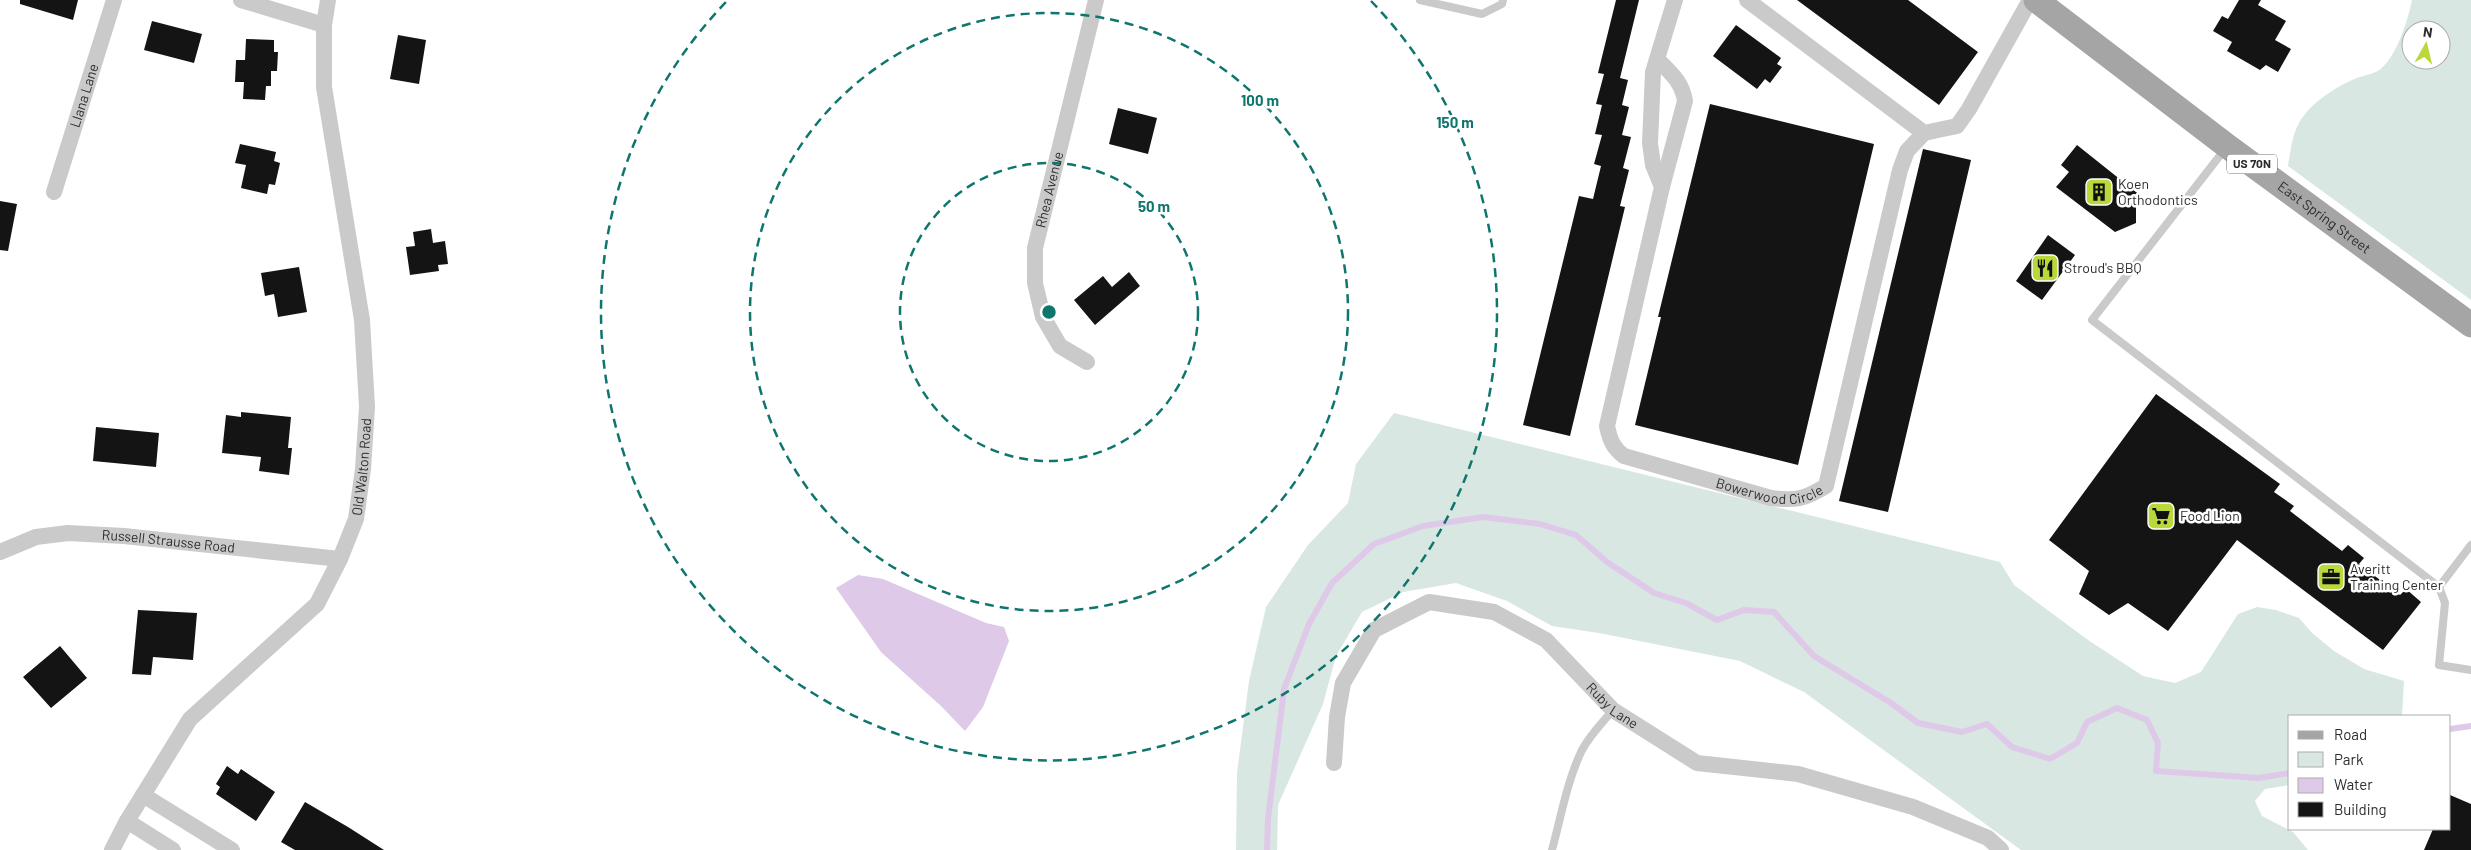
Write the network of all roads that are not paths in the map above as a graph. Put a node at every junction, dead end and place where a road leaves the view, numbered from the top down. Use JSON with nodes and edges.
{"nodes":[{"id":1,"x":114,"y":0,"type":"edge"},
{"id":2,"x":241,"y":0,"type":"edge"},
{"id":3,"x":328,"y":0,"type":"edge"},
{"id":4,"x":1096,"y":0,"type":"edge"},
{"id":5,"x":1420,"y":0,"type":"edge"},
{"id":6,"x":1503,"y":0,"type":"edge"},
{"id":7,"x":1675,"y":0,"type":"edge"},
{"id":8,"x":1747,"y":0,"type":"edge"},
{"id":9,"x":2030,"y":0,"type":"edge"},
{"id":10,"x":2036,"y":0,"type":"edge"},
{"id":11,"x":324,"y":25,"type":"junction"},
{"id":12,"x":1658,"y":60,"type":"junction"},
{"id":13,"x":1924,"y":133,"type":"junction"},
{"id":14,"x":2227,"y":146,"type":"junction"},
{"id":15,"x":1662,"y":187,"type":"junction"},
{"id":16,"x":54,"y":192,"type":"dead end"},
{"id":17,"x":2471,"y":325,"type":"edge"},
{"id":18,"x":1088,"y":362,"type":"dead end"},
{"id":19,"x":2471,"y":545,"type":"edge"},
{"id":20,"x":0,"y":552,"type":"edge"},
{"id":21,"x":340,"y":559,"type":"junction"},
{"id":22,"x":2439,"y":587,"type":"junction"},
{"id":23,"x":2471,"y":670,"type":"edge"},
{"id":24,"x":1613,"y":710,"type":"junction"},
{"id":25,"x":1334,"y":763,"type":"dead end"},
{"id":26,"x":143,"y":795,"type":"junction"},
{"id":27,"x":127,"y":821,"type":"junction"},
{"id":28,"x":112,"y":850,"type":"edge"},
{"id":29,"x":173,"y":850,"type":"edge"},
{"id":30,"x":232,"y":850,"type":"edge"},
{"id":31,"x":1552,"y":850,"type":"edge"},
{"id":32,"x":2001,"y":850,"type":"edge"}],
"edges":[{"from":1,"to":16,"type":"street","name":"Llana Lane"},
{"from":2,"to":11,"type":"street"},
{"from":3,"to":11,"type":"street","name":"Old Walton Road"},
{"from":4,"to":18,"type":"street","name":"Rhea Avenue"},
{"from":5,"to":6,"type":"lane"},
{"from":7,"to":12,"type":"street"},
{"from":8,"to":13,"type":"street"},
{"from":9,"to":13,"type":"street"},
{"from":10,"to":14,"type":"main road","name":"East Spring Street","number":"US 70N"},
{"from":11,"to":21,"type":"street","name":"Old Walton Road"},
{"from":12,"to":15,"type":"street"},
{"from":12,"to":15,"type":"street","name":"Bowerwood Circle"},
{"from":13,"to":15,"type":"street","name":"Bowerwood Circle"},
{"from":14,"to":17,"type":"main road","name":"East Spring Street","number":"US 70N"},
{"from":14,"to":22,"type":"lane"},
{"from":19,"to":22,"type":"lane"},
{"from":20,"to":21,"type":"street","name":"Russell Strausse Road"},
{"from":21,"to":26,"type":"street","name":"Old Walton Road"},
{"from":22,"to":23,"type":"lane"},
{"from":24,"to":25,"type":"street","name":"Ruby Lane"},
{"from":24,"to":31,"type":"lane"},
{"from":24,"to":32,"type":"street","name":"Ruby Lane"},
{"from":26,"to":27,"type":"street","name":"Old Walton Road"},
{"from":26,"to":30,"type":"street"},
{"from":27,"to":28,"type":"street","name":"Old Walton Road"},
{"from":27,"to":29,"type":"street"}]}
